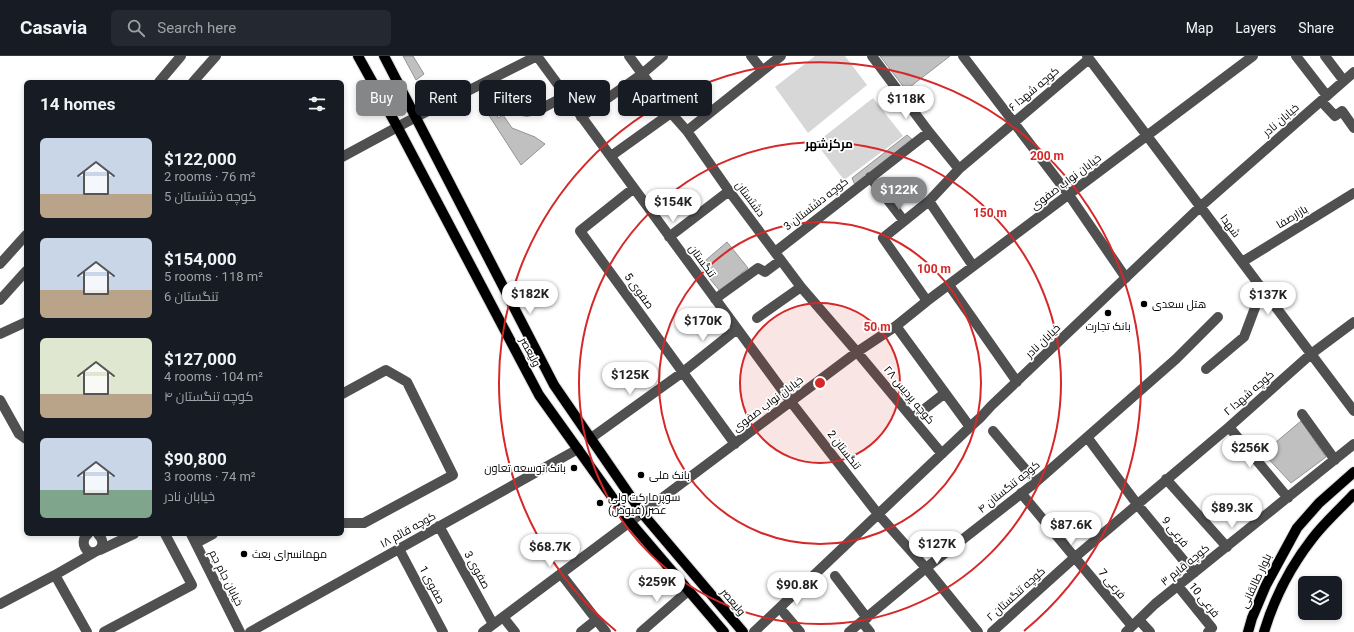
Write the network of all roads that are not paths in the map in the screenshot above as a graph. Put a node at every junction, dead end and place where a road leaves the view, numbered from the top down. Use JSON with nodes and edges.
{"nodes":[{"id":1,"x":181,"y":56,"type":"edge"},
{"id":2,"x":216,"y":56,"type":"edge"},
{"id":3,"x":358,"y":56,"type":"edge"},
{"id":4,"x":384,"y":56,"type":"edge"},
{"id":5,"x":537,"y":56,"type":"edge"},
{"id":6,"x":629,"y":56,"type":"edge"},
{"id":7,"x":663,"y":56,"type":"edge"},
{"id":8,"x":752,"y":56,"type":"edge"},
{"id":9,"x":780,"y":56,"type":"edge"},
{"id":10,"x":872,"y":56,"type":"edge"},
{"id":11,"x":963,"y":56,"type":"edge"},
{"id":12,"x":1253,"y":56,"type":"edge"},
{"id":13,"x":1296,"y":56,"type":"edge"},
{"id":14,"x":1325,"y":56,"type":"edge"},
{"id":15,"x":1088,"y":57,"type":"edge"},
{"id":16,"x":762,"y":70,"type":"junction"},
{"id":17,"x":1354,"y":72,"type":"edge"},
{"id":18,"x":642,"y":74,"type":"junction"},
{"id":19,"x":161,"y":80,"type":"edge"},
{"id":20,"x":195,"y":80,"type":"edge"},
{"id":21,"x":491,"y":80,"type":"edge"},
{"id":22,"x":554,"y":80,"type":"edge"},
{"id":23,"x":646,"y":80,"type":"edge"},
{"id":24,"x":1344,"y":81,"type":"junction"},
{"id":25,"x":479,"y":86,"type":"edge"},
{"id":26,"x":1324,"y":99,"type":"junction"},
{"id":27,"x":667,"y":116,"type":"edge"},
{"id":28,"x":674,"y":116,"type":"edge"},
{"id":29,"x":416,"y":117,"type":"junction"},
{"id":30,"x":582,"y":117,"type":"joint"},
{"id":31,"x":1013,"y":122,"type":"junction"},
{"id":32,"x":398,"y":128,"type":"junction"},
{"id":33,"x":1354,"y":128,"type":"edge"},
{"id":34,"x":687,"y":131,"type":"junction"},
{"id":35,"x":929,"y":132,"type":"junction"},
{"id":36,"x":1147,"y":137,"type":"junction"},
{"id":37,"x":344,"y":156,"type":"edge"},
{"id":38,"x":611,"y":156,"type":"junction"},
{"id":39,"x":958,"y":169,"type":"junction"},
{"id":40,"x":870,"y":177,"type":"junction"},
{"id":41,"x":634,"y":188,"type":"junction"},
{"id":42,"x":729,"y":191,"type":"junction"},
{"id":43,"x":1354,"y":193,"type":"edge"},
{"id":44,"x":1069,"y":195,"type":"junction"},
{"id":45,"x":929,"y":201,"type":"junction"},
{"id":46,"x":1200,"y":207,"type":"junction"},
{"id":47,"x":904,"y":221,"type":"junction"},
{"id":48,"x":24,"y":237,"type":"edge"},
{"id":49,"x":669,"y":237,"type":"junction"},
{"id":50,"x":775,"y":252,"type":"junction"},
{"id":51,"x":781,"y":260,"type":"junction"},
{"id":52,"x":1242,"y":262,"type":"junction"},
{"id":53,"x":0,"y":264,"type":"edge"},
{"id":54,"x":973,"y":266,"type":"junction"},
{"id":55,"x":24,"y":273,"type":"edge"},
{"id":56,"x":1126,"y":278,"type":"junction"},
{"id":57,"x":949,"y":285,"type":"junction"},
{"id":58,"x":801,"y":287,"type":"junction"},
{"id":59,"x":1262,"y":289,"type":"junction"},
{"id":60,"x":715,"y":299,"type":"junction"},
{"id":61,"x":0,"y":300,"type":"edge"},
{"id":62,"x":927,"y":301,"type":"junction"},
{"id":63,"x":1218,"y":317,"type":"dead end"},
{"id":64,"x":757,"y":318,"type":"dead end"},
{"id":65,"x":1354,"y":322,"type":"edge"},
{"id":66,"x":24,"y":323,"type":"edge"},
{"id":67,"x":896,"y":326,"type":"junction"},
{"id":68,"x":737,"y":329,"type":"junction"},
{"id":69,"x":527,"y":333,"type":"junction"},
{"id":70,"x":0,"y":334,"type":"edge"},
{"id":71,"x":511,"y":342,"type":"junction"},
{"id":72,"x":858,"y":352,"type":"junction"},
{"id":73,"x":1311,"y":354,"type":"junction"},
{"id":74,"x":1206,"y":369,"type":"dead end"},
{"id":75,"x":683,"y":372,"type":"junction"},
{"id":76,"x":1017,"y":382,"type":"junction"},
{"id":77,"x":344,"y":393,"type":"edge"},
{"id":78,"x":945,"y":393,"type":"junction"},
{"id":79,"x":0,"y":400,"type":"edge"},
{"id":80,"x":791,"y":402,"type":"junction"},
{"id":81,"x":1354,"y":411,"type":"edge"},
{"id":82,"x":1302,"y":414,"type":"dead end"},
{"id":83,"x":913,"y":418,"type":"junction"},
{"id":84,"x":970,"y":427,"type":"junction"},
{"id":85,"x":1228,"y":427,"type":"junction"},
{"id":86,"x":993,"y":430,"type":"dead end"},
{"id":87,"x":24,"y":437,"type":"edge"},
{"id":88,"x":1087,"y":437,"type":"junction"},
{"id":89,"x":591,"y":438,"type":"junction"},
{"id":90,"x":735,"y":444,"type":"junction"},
{"id":91,"x":1354,"y":444,"type":"edge"},
{"id":92,"x":578,"y":449,"type":"junction"},
{"id":93,"x":942,"y":454,"type":"junction"},
{"id":94,"x":1335,"y":460,"type":"junction"},
{"id":95,"x":1354,"y":472,"type":"edge"},
{"id":96,"x":1166,"y":479,"type":"junction"},
{"id":97,"x":1036,"y":482,"type":"junction"},
{"id":98,"x":1021,"y":493,"type":"junction"},
{"id":99,"x":1354,"y":494,"type":"edge"},
{"id":100,"x":1288,"y":498,"type":"junction"},
{"id":101,"x":1137,"y":504,"type":"junction"},
{"id":102,"x":642,"y":513,"type":"junction"},
{"id":103,"x":878,"y":514,"type":"junction"},
{"id":104,"x":630,"y":522,"type":"junction"},
{"id":105,"x":344,"y":523,"type":"edge"},
{"id":106,"x":439,"y":526,"type":"junction"},
{"id":107,"x":86,"y":536,"type":"edge"},
{"id":108,"x":100,"y":536,"type":"edge"},
{"id":109,"x":130,"y":536,"type":"edge"},
{"id":110,"x":167,"y":536,"type":"edge"},
{"id":111,"x":205,"y":536,"type":"edge"},
{"id":112,"x":193,"y":539,"type":"edge"},
{"id":113,"x":1227,"y":547,"type":"junction"},
{"id":114,"x":399,"y":549,"type":"junction"},
{"id":115,"x":97,"y":551,"type":"junction"},
{"id":116,"x":1074,"y":558,"type":"junction"},
{"id":117,"x":926,"y":568,"type":"junction"},
{"id":118,"x":1194,"y":573,"type":"junction"},
{"id":119,"x":561,"y":574,"type":"junction"},
{"id":120,"x":55,"y":575,"type":"junction"},
{"id":121,"x":835,"y":576,"type":"dead end"},
{"id":122,"x":1178,"y":586,"type":"junction"},
{"id":123,"x":688,"y":591,"type":"junction"},
{"id":124,"x":0,"y":604,"type":"edge"},
{"id":125,"x":784,"y":613,"type":"dead end"},
{"id":126,"x":503,"y":617,"type":"junction"},
{"id":127,"x":596,"y":620,"type":"junction"},
{"id":128,"x":864,"y":620,"type":"junction"},
{"id":129,"x":493,"y":624,"type":"junction"},
{"id":130,"x":1133,"y":626,"type":"edge"},
{"id":131,"x":973,"y":630,"type":"edge"},
{"id":132,"x":1210,"y":630,"type":"edge"},
{"id":133,"x":87,"y":632,"type":"edge"},
{"id":134,"x":104,"y":632,"type":"edge"},
{"id":135,"x":240,"y":632,"type":"edge"},
{"id":136,"x":250,"y":632,"type":"edge"},
{"id":137,"x":443,"y":632,"type":"edge"},
{"id":138,"x":483,"y":632,"type":"edge"},
{"id":139,"x":515,"y":632,"type":"edge"},
{"id":140,"x":581,"y":632,"type":"edge"},
{"id":141,"x":606,"y":632,"type":"edge"},
{"id":142,"x":641,"y":632,"type":"edge"},
{"id":143,"x":724,"y":632,"type":"edge"},
{"id":144,"x":743,"y":632,"type":"edge"},
{"id":145,"x":754,"y":632,"type":"edge"},
{"id":146,"x":800,"y":632,"type":"edge"},
{"id":147,"x":848,"y":632,"type":"edge"},
{"id":148,"x":870,"y":632,"type":"edge"},
{"id":149,"x":992,"y":632,"type":"edge"},
{"id":150,"x":1150,"y":632,"type":"edge"},
{"id":151,"x":1248,"y":632,"type":"edge"},
{"id":152,"x":1264,"y":632,"type":"edge"}],
"edges":[{"from":1,"to":19,"type":"street"},
{"from":2,"to":20,"type":"street"},
{"from":3,"to":32,"type":"main road","name":"ولیعصر"},
{"from":4,"to":29,"type":"main road","name":"ولیعصر"},
{"from":5,"to":21,"type":"street"},
{"from":5,"to":22,"type":"street","name":"تنگستان"},
{"from":6,"to":18,"type":"street","name":"دشتستان"},
{"from":7,"to":18,"type":"street"},
{"from":8,"to":16,"type":"street"},
{"from":9,"to":16,"type":"street"},
{"from":10,"to":35,"type":"street"},
{"from":11,"to":31,"type":"street"},
{"from":12,"to":36,"type":"street","name":"خیابان نواب صفوی"},
{"from":13,"to":26,"type":"street"},
{"from":14,"to":24,"type":"street"},
{"from":15,"to":31,"type":"street","name":"کوچه شهدا ۶"},
{"from":15,"to":36,"type":"street","name":"شهدا"},
{"from":16,"to":34,"type":"street"},
{"from":17,"to":24,"type":"street","name":"خیابان نادر"},
{"from":18,"to":23,"type":"street","name":"دشتستان"},
{"from":18,"to":30,"type":"street"},
{"from":24,"to":26,"type":"street","name":"خیابان نادر"},
{"from":25,"to":29,"type":"street"},
{"from":26,"to":33,"type":"street"},
{"from":26,"to":46,"type":"street","name":"خیابان نادر"},
{"from":27,"to":38,"type":"street"},
{"from":28,"to":34,"type":"street","name":"دشتستان"},
{"from":29,"to":32,"type":"street"},
{"from":29,"to":69,"type":"main road","name":"ولیعصر"},
{"from":30,"to":38,"type":"street","name":"تنگستان"},
{"from":31,"to":39,"type":"street","name":"کوچه شهدا ۶"},
{"from":31,"to":44,"type":"street"},
{"from":32,"to":37,"type":"street"},
{"from":32,"to":71,"type":"main road","name":"ولیعصر"},
{"from":34,"to":42,"type":"street","name":"دشتستان"},
{"from":35,"to":39,"type":"street"},
{"from":35,"to":40,"type":"street","name":"کوچه دشتستان 3"},
{"from":36,"to":44,"type":"street","name":"خیابان نواب صفوی"},
{"from":36,"to":46,"type":"street","name":"شهدا"},
{"from":38,"to":41,"type":"street","name":"تنگستان"},
{"from":39,"to":45,"type":"street","name":"کوچه شهدا ۶"},
{"from":40,"to":47,"type":"street"},
{"from":40,"to":50,"type":"street","name":"کوچه دشتستان 3"},
{"from":41,"to":49,"type":"street","name":"تنگستان"},
{"from":41,"to":75,"type":"street","name":"صفوی 5"},
{"from":42,"to":49,"type":"street"},
{"from":42,"to":50,"type":"street","name":"دشتستان"},
{"from":43,"to":52,"type":"street","name":"بازارصفا"},
{"from":44,"to":54,"type":"street","name":"خیابان نواب صفوی"},
{"from":44,"to":56,"type":"street"},
{"from":45,"to":47,"type":"street","name":"کوچه شهدا ۶"},
{"from":45,"to":54,"type":"street"},
{"from":46,"to":52,"type":"street","name":"شهدا"},
{"from":46,"to":56,"type":"street","name":"خیابان نادر"},
{"from":47,"to":62,"type":"street","name":"کوچه شهدا ۶"},
{"from":48,"to":53,"type":"street"},
{"from":49,"to":60,"type":"street","name":"تنگستان"},
{"from":50,"to":51,"type":"street","name":"دشتستان"},
{"from":51,"to":58,"type":"street","name":"دشتستان"},
{"from":51,"to":60,"type":"street"},
{"from":52,"to":59,"type":"street","name":"شهدا"},
{"from":54,"to":57,"type":"street","name":"خیابان نواب صفوی"},
{"from":55,"to":61,"type":"street"},
{"from":56,"to":76,"type":"street","name":"خیابان نادر"},
{"from":57,"to":62,"type":"street","name":"خیابان نواب صفوی"},
{"from":57,"to":76,"type":"street"},
{"from":58,"to":64,"type":"street"},
{"from":58,"to":72,"type":"street","name":"دشتستان"},
{"from":59,"to":73,"type":"street","name":"شهدا"},
{"from":59,"to":74,"type":"street"},
{"from":60,"to":68,"type":"street","name":"تنگستان"},
{"from":62,"to":67,"type":"street","name":"خیابان نواب صفوی"},
{"from":63,"to":88,"type":"street","name":"کوچه تنگستان ۴"},
{"from":65,"to":73,"type":"street","name":"کوچه شهدا ۲"},
{"from":66,"to":70,"type":"street"},
{"from":67,"to":72,"type":"street","name":"خیابان نواب صفوی"},
{"from":67,"to":78,"type":"street"},
{"from":68,"to":75,"type":"street"},
{"from":68,"to":80,"type":"street","name":"تنگستان"},
{"from":69,"to":71,"type":"main road"},
{"from":69,"to":89,"type":"main road","name":"ولیعصر"},
{"from":71,"to":92,"type":"main road","name":"ولیعصر"},
{"from":72,"to":80,"type":"street","name":"خیابان نواب صفوی"},
{"from":72,"to":83,"type":"street","name":"کوچه پردیس ۲۸"},
{"from":73,"to":81,"type":"street","name":"شهدا"},
{"from":73,"to":85,"type":"street","name":"کوچه شهدا ۲"},
{"from":75,"to":89,"type":"street"},
{"from":75,"to":90,"type":"street","name":"صفوی 5"},
{"from":76,"to":84,"type":"street","name":"خیابان نادر"},
{"from":77,"to":105,"type":"street"},
{"from":78,"to":83,"type":"street"},
{"from":78,"to":84,"type":"street"},
{"from":79,"to":87,"type":"street"},
{"from":80,"to":90,"type":"street","name":"خیابان نواب صفوی"},
{"from":80,"to":103,"type":"street","name":"تنگستان 2"},
{"from":82,"to":94,"type":"street"},
{"from":83,"to":93,"type":"street","name":"کوچه پردیس ۲۸"},
{"from":84,"to":93,"type":"street","name":"خیابان نادر"},
{"from":85,"to":96,"type":"street","name":"کوچه شهدا ۲"},
{"from":85,"to":100,"type":"street"},
{"from":86,"to":97,"type":"street"},
{"from":88,"to":97,"type":"street","name":"کوچه تنگستان ۴"},
{"from":88,"to":101,"type":"street","name":"فرعی 9"},
{"from":89,"to":102,"type":"main road","name":"ولیعصر"},
{"from":90,"to":102,"type":"street","name":"خیابان نواب صفوی"},
{"from":91,"to":94,"type":"street","name":"کوچه قایم ۳"},
{"from":92,"to":104,"type":"main road","name":"ولیعصر"},
{"from":92,"to":106,"type":"street","name":"کوچه قائم ۱۸"},
{"from":93,"to":103,"type":"street","name":"خیابان نادر"},
{"from":94,"to":100,"type":"street","name":"کوچه قایم ۳"},
{"from":95,"to":151,"type":"main road","name":"بلوار طالقانی"},
{"from":96,"to":101,"type":"street","name":"کوچه تنگستان ۲"},
{"from":96,"to":113,"type":"street"},
{"from":97,"to":98,"type":"street","name":"کوچه تنگستان ۴"},
{"from":98,"to":116,"type":"street","name":"فرعی 7"},
{"from":98,"to":117,"type":"street","name":"کوچه تنگستان ۴"},
{"from":99,"to":152,"type":"main road"},
{"from":100,"to":113,"type":"street","name":"کوچه قایم ۳"},
{"from":101,"to":116,"type":"street","name":"کوچه تنگستان ۲"},
{"from":101,"to":118,"type":"street","name":"فرعی 9"},
{"from":102,"to":104,"type":"street","name":"خیابان نواب صفوی"},
{"from":102,"to":144,"type":"main road","name":"ولیعصر"},
{"from":103,"to":117,"type":"street","name":"تنگستان 2"},
{"from":103,"to":145,"type":"street","name":"خیابان نادر"},
{"from":104,"to":119,"type":"street"},
{"from":104,"to":123,"type":"main road","name":"ولیعصر"},
{"from":106,"to":114,"type":"street","name":"کوچه قائم ۱۸"},
{"from":106,"to":129,"type":"street","name":"صفوی 3"},
{"from":107,"to":115,"type":"street"},
{"from":108,"to":115,"type":"street"},
{"from":109,"to":115,"type":"street"},
{"from":110,"to":134,"type":"street"},
{"from":111,"to":112,"type":"street"},
{"from":112,"to":135,"type":"street","name":"خیابان جام جم"},
{"from":113,"to":118,"type":"street","name":"کوچه قایم ۳"},
{"from":114,"to":136,"type":"street","name":"کوچه قائم ۱۸"},
{"from":114,"to":137,"type":"street","name":"صفوی 1"},
{"from":115,"to":120,"type":"street"},
{"from":116,"to":130,"type":"street","name":"فرعی 7"},
{"from":116,"to":149,"type":"street","name":"کوچه تنگستان ۲"},
{"from":117,"to":128,"type":"street","name":"کوچه تنگستان ۴"},
{"from":117,"to":131,"type":"street","name":"تنگستان 2"},
{"from":118,"to":122,"type":"street","name":"کوچه قایم ۳"},
{"from":119,"to":126,"type":"street"},
{"from":119,"to":127,"type":"street"},
{"from":120,"to":124,"type":"street"},
{"from":120,"to":133,"type":"street"},
{"from":121,"to":128,"type":"street"},
{"from":122,"to":130,"type":"street","name":"کوچه قایم ۳"},
{"from":122,"to":132,"type":"street","name":"فرعی 10"},
{"from":123,"to":142,"type":"street"},
{"from":123,"to":143,"type":"main road","name":"ولیعصر"},
{"from":125,"to":146,"type":"street"},
{"from":126,"to":129,"type":"street"},
{"from":126,"to":139,"type":"street"},
{"from":127,"to":140,"type":"street"},
{"from":127,"to":141,"type":"street"},
{"from":128,"to":147,"type":"street","name":"کوچه تنگستان ۴"},
{"from":128,"to":148,"type":"street"},
{"from":129,"to":138,"type":"street"},
{"from":130,"to":150,"type":"street","name":"فرعی 7"}]}
